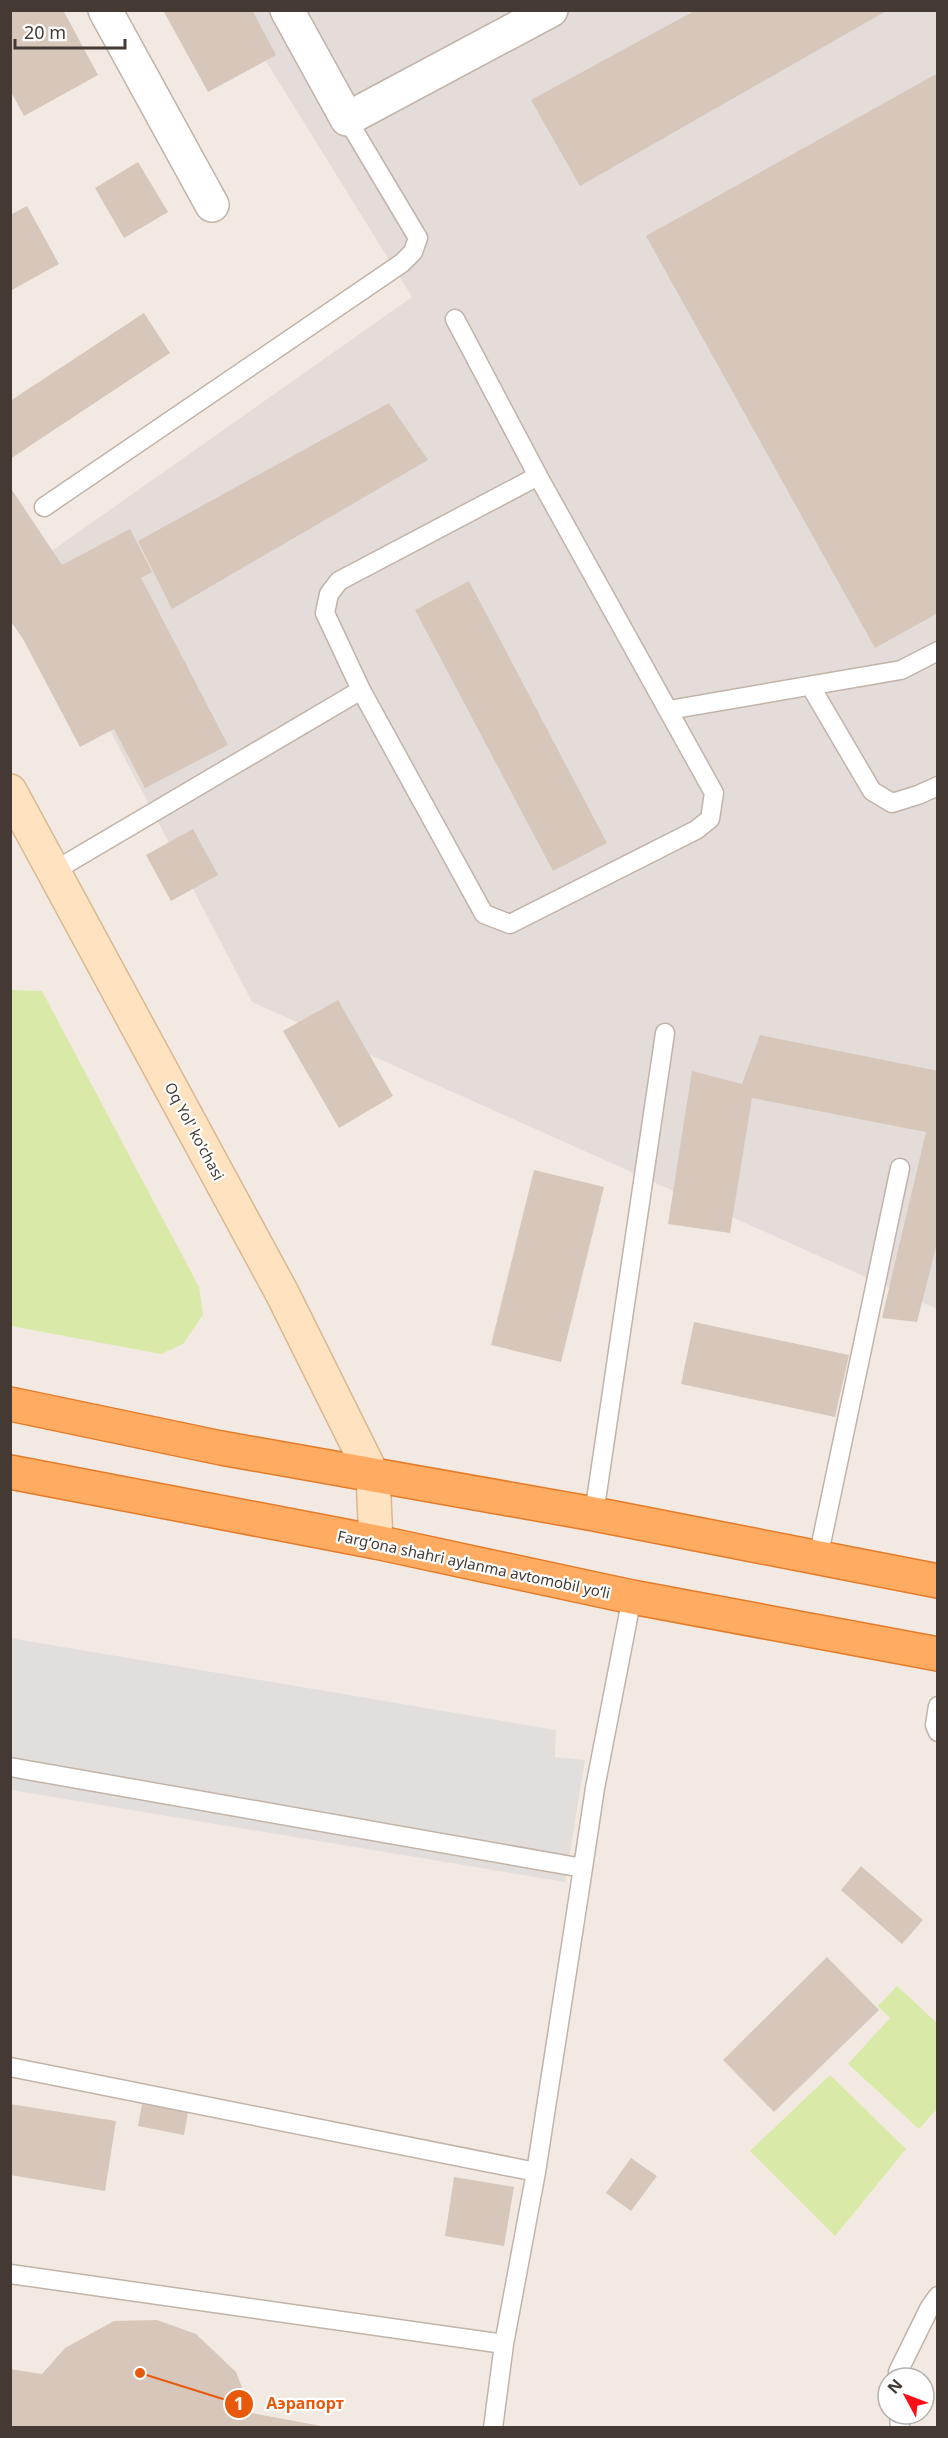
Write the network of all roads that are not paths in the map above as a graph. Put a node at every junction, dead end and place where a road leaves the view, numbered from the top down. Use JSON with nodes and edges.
{"nodes":[{"id":1,"x":105,"y":10,"type":"edge"},
{"id":2,"x":287,"y":10,"type":"edge"},
{"id":3,"x":551,"y":10,"type":"edge"},
{"id":4,"x":347,"y":119,"type":"junction"},
{"id":5,"x":212,"y":206,"type":"dead end"},
{"id":6,"x":455,"y":319,"type":"dead end"},
{"id":7,"x":538,"y":476,"type":"junction"},
{"id":8,"x":44,"y":507,"type":"dead end"},
{"id":9,"x":938,"y":651,"type":"edge"},
{"id":10,"x":811,"y":687,"type":"junction"},
{"id":11,"x":361,"y":690,"type":"junction"},
{"id":12,"x":669,"y":710,"type":"junction"},
{"id":13,"x":938,"y":786,"type":"edge"},
{"id":14,"x":10,"y":791,"type":"edge"},
{"id":15,"x":54,"y":871,"type":"junction"},
{"id":16,"x":665,"y":1033,"type":"dead end"},
{"id":17,"x":900,"y":1168,"type":"dead end"},
{"id":18,"x":10,"y":1404,"type":"edge"},
{"id":19,"x":10,"y":1472,"type":"edge"},
{"id":20,"x":373,"y":1476,"type":"junction"},
{"id":21,"x":594,"y":1514,"type":"junction"},
{"id":22,"x":376,"y":1542,"type":"junction"},
{"id":23,"x":818,"y":1558,"type":"junction"},
{"id":24,"x":938,"y":1581,"type":"edge"},
{"id":25,"x":632,"y":1598,"type":"junction"},
{"id":26,"x":938,"y":1654,"type":"edge"},
{"id":27,"x":938,"y":1706,"type":"edge"},
{"id":28,"x":938,"y":1732,"type":"edge"},
{"id":29,"x":10,"y":1767,"type":"edge"},
{"id":30,"x":583,"y":1868,"type":"junction"},
{"id":31,"x":10,"y":2067,"type":"edge"},
{"id":32,"x":536,"y":2172,"type":"junction"},
{"id":33,"x":10,"y":2274,"type":"edge"},
{"id":34,"x":938,"y":2296,"type":"edge"},
{"id":35,"x":504,"y":2344,"type":"junction"},
{"id":36,"x":902,"y":2366,"type":"edge"},
{"id":37,"x":493,"y":2427,"type":"edge"}],
"edges":[{"from":1,"to":5,"type":"street"},
{"from":2,"to":4,"type":"street"},
{"from":3,"to":4,"type":"street"},
{"from":4,"to":8,"type":"lane"},
{"from":6,"to":7,"type":"lane"},
{"from":7,"to":11,"type":"lane"},
{"from":7,"to":12,"type":"lane"},
{"from":9,"to":10,"type":"lane"},
{"from":10,"to":12,"type":"lane"},
{"from":10,"to":13,"type":"lane"},
{"from":11,"to":12,"type":"lane"},
{"from":11,"to":15,"type":"lane"},
{"from":14,"to":15,"type":"street","name":"Oq Yol' ko'chasi"},
{"from":15,"to":20,"type":"street","name":"Oq Yol' ko'chasi"},
{"from":16,"to":21,"type":"lane"},
{"from":17,"to":23,"type":"lane"},
{"from":18,"to":20,"type":"highway"},
{"from":19,"to":22,"type":"highway","name":"Fargʻona shahri aylanma avtomobil yoʻli"},
{"from":20,"to":21,"type":"highway"},
{"from":20,"to":22,"type":"street"},
{"from":21,"to":23,"type":"highway"},
{"from":22,"to":25,"type":"highway","name":"Fargʻona shahri aylanma avtomobil yoʻli"},
{"from":23,"to":24,"type":"highway"},
{"from":25,"to":26,"type":"highway","name":"Fargʻona shahri aylanma avtomobil yoʻli"},
{"from":25,"to":30,"type":"lane"},
{"from":27,"to":28,"type":"lane"},
{"from":29,"to":30,"type":"lane"},
{"from":30,"to":32,"type":"lane"},
{"from":31,"to":32,"type":"lane"},
{"from":32,"to":35,"type":"lane"},
{"from":33,"to":35,"type":"lane"},
{"from":34,"to":36,"type":"lane"},
{"from":35,"to":37,"type":"lane"}]}
